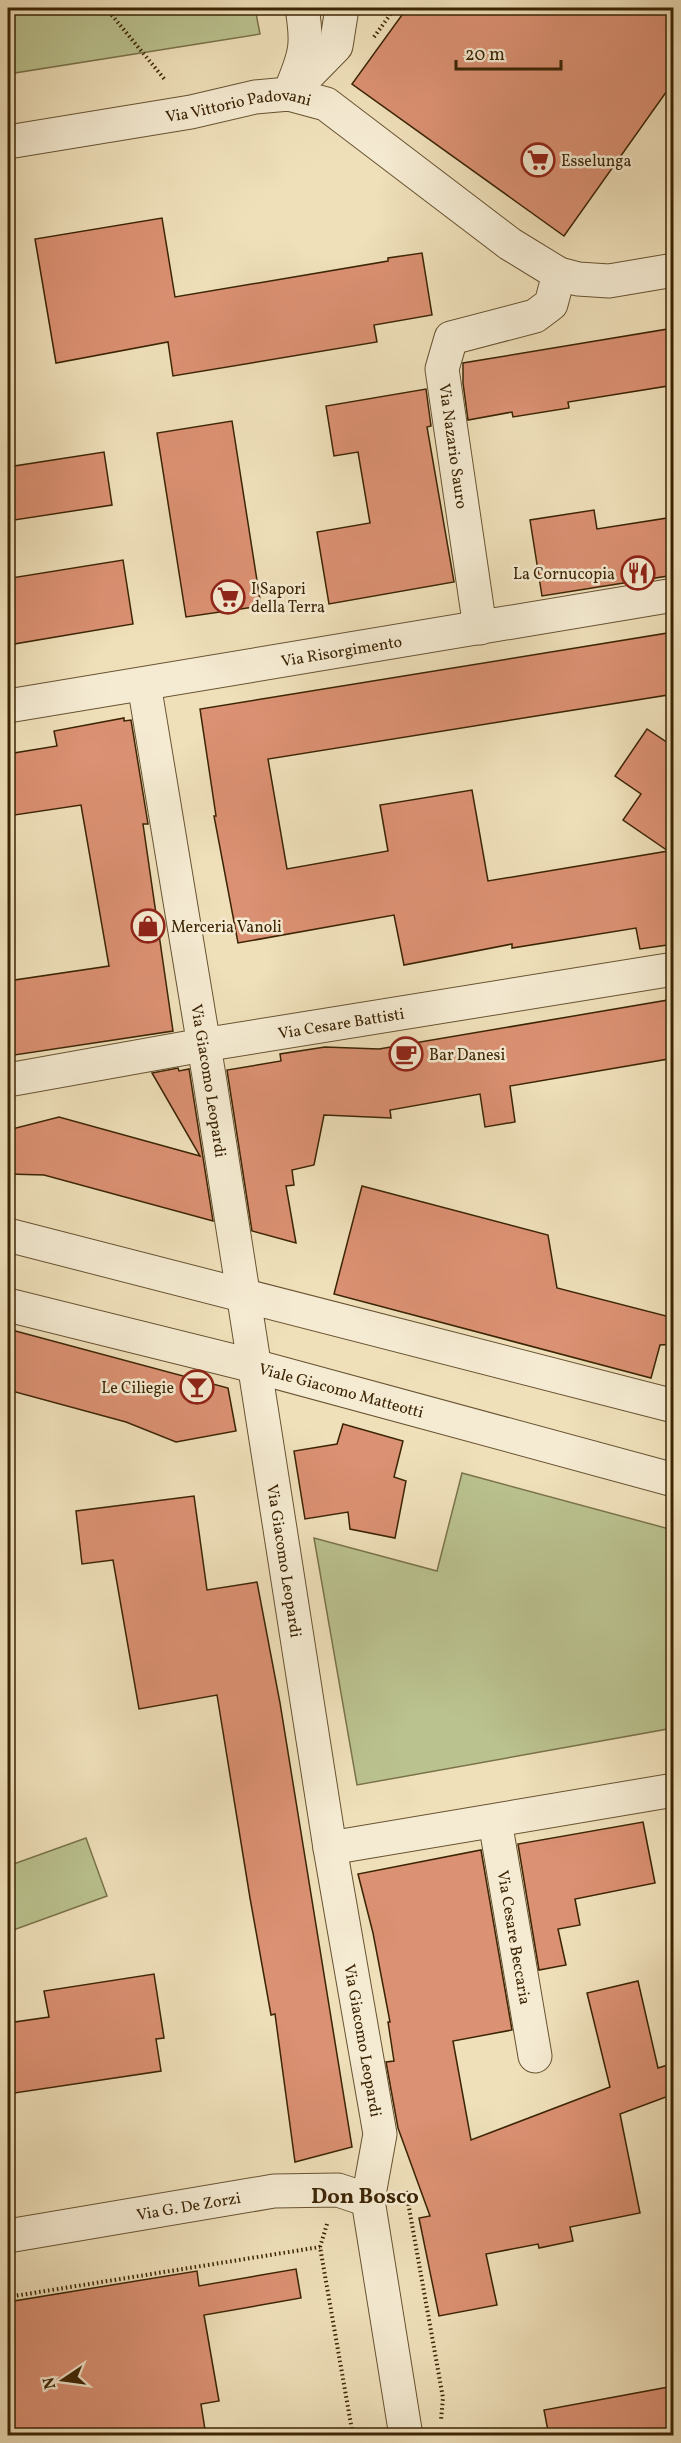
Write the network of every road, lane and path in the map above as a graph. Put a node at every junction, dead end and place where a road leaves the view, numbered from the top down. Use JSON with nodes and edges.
{"nodes":[{"id":1,"x":106,"y":8,"type":"edge"},
{"id":2,"x":302,"y":8,"type":"edge"},
{"id":3,"x":342,"y":8,"type":"edge"},
{"id":4,"x":290,"y":94,"type":"junction"},
{"id":5,"x":191,"y":112,"type":"junction"},
{"id":6,"x":8,"y":142,"type":"edge"},
{"id":7,"x":674,"y":270,"type":"edge"},
{"id":8,"x":559,"y":274,"type":"junction"},
{"id":9,"x":674,"y":595,"type":"edge"},
{"id":10,"x":480,"y":628,"type":"junction"},
{"id":11,"x":144,"y":684,"type":"junction"},
{"id":12,"x":8,"y":706,"type":"edge"},
{"id":13,"x":674,"y":969,"type":"edge"},
{"id":14,"x":203,"y":1045,"type":"junction"},
{"id":15,"x":8,"y":1080,"type":"edge"},
{"id":16,"x":8,"y":1235,"type":"edge"},
{"id":17,"x":243,"y":1296,"type":"junction"},
{"id":18,"x":8,"y":1305,"type":"edge"},
{"id":19,"x":254,"y":1366,"type":"junction"},
{"id":20,"x":674,"y":1406,"type":"edge"},
{"id":21,"x":674,"y":1480,"type":"edge"},
{"id":22,"x":674,"y":1790,"type":"edge"},
{"id":23,"x":495,"y":1821,"type":"junction"},
{"id":24,"x":330,"y":1848,"type":"junction"},
{"id":25,"x":535,"y":2056,"type":"dead end"},
{"id":26,"x":368,"y":2200,"type":"junction"},
{"id":27,"x":8,"y":2236,"type":"edge"},
{"id":28,"x":8,"y":2297,"type":"edge"},
{"id":29,"x":353,"y":2436,"type":"edge"},
{"id":30,"x":406,"y":2436,"type":"edge"}],
"edges":[{"from":1,"to":5,"type":"path"},
{"from":2,"to":4,"type":"street"},
{"from":3,"to":4,"type":"street"},
{"from":4,"to":5,"type":"street","name":"Via Vittorio Padovani"},
{"from":4,"to":8,"type":"street","name":"Via Vittorio Padovani"},
{"from":5,"to":6,"type":"street","name":"Via Vittorio Padovani"},
{"from":7,"to":8,"type":"street"},
{"from":8,"to":10,"type":"street","name":"Via Nazario Sauro"},
{"from":9,"to":10,"type":"street","name":"Via Risorgimento"},
{"from":10,"to":11,"type":"street","name":"Via Risorgimento"},
{"from":11,"to":12,"type":"street","name":"Via Risorgimento"},
{"from":11,"to":14,"type":"street","name":"Via Giacomo Leopardi"},
{"from":13,"to":14,"type":"street","name":"Via Cesare Battisti"},
{"from":14,"to":15,"type":"street","name":"Via Cesare Battisti"},
{"from":14,"to":17,"type":"street","name":"Via Giacomo Leopardi"},
{"from":16,"to":17,"type":"street"},
{"from":17,"to":19,"type":"street","name":"Via Giacomo Leopardi"},
{"from":17,"to":20,"type":"street"},
{"from":18,"to":19,"type":"street","name":"Viale Giacomo Matteotti"},
{"from":19,"to":21,"type":"street","name":"Viale Giacomo Matteotti"},
{"from":19,"to":24,"type":"street","name":"Via Giacomo Leopardi"},
{"from":22,"to":23,"type":"street"},
{"from":23,"to":24,"type":"street"},
{"from":23,"to":25,"type":"street","name":"Via Cesare Beccaria"},
{"from":24,"to":26,"type":"street","name":"Via Giacomo Leopardi"},
{"from":26,"to":27,"type":"street","name":"Via G. De Zorzi"},
{"from":26,"to":30,"type":"street","name":"Via Giacomo Leopardi"},
{"from":28,"to":29,"type":"path"}]}
